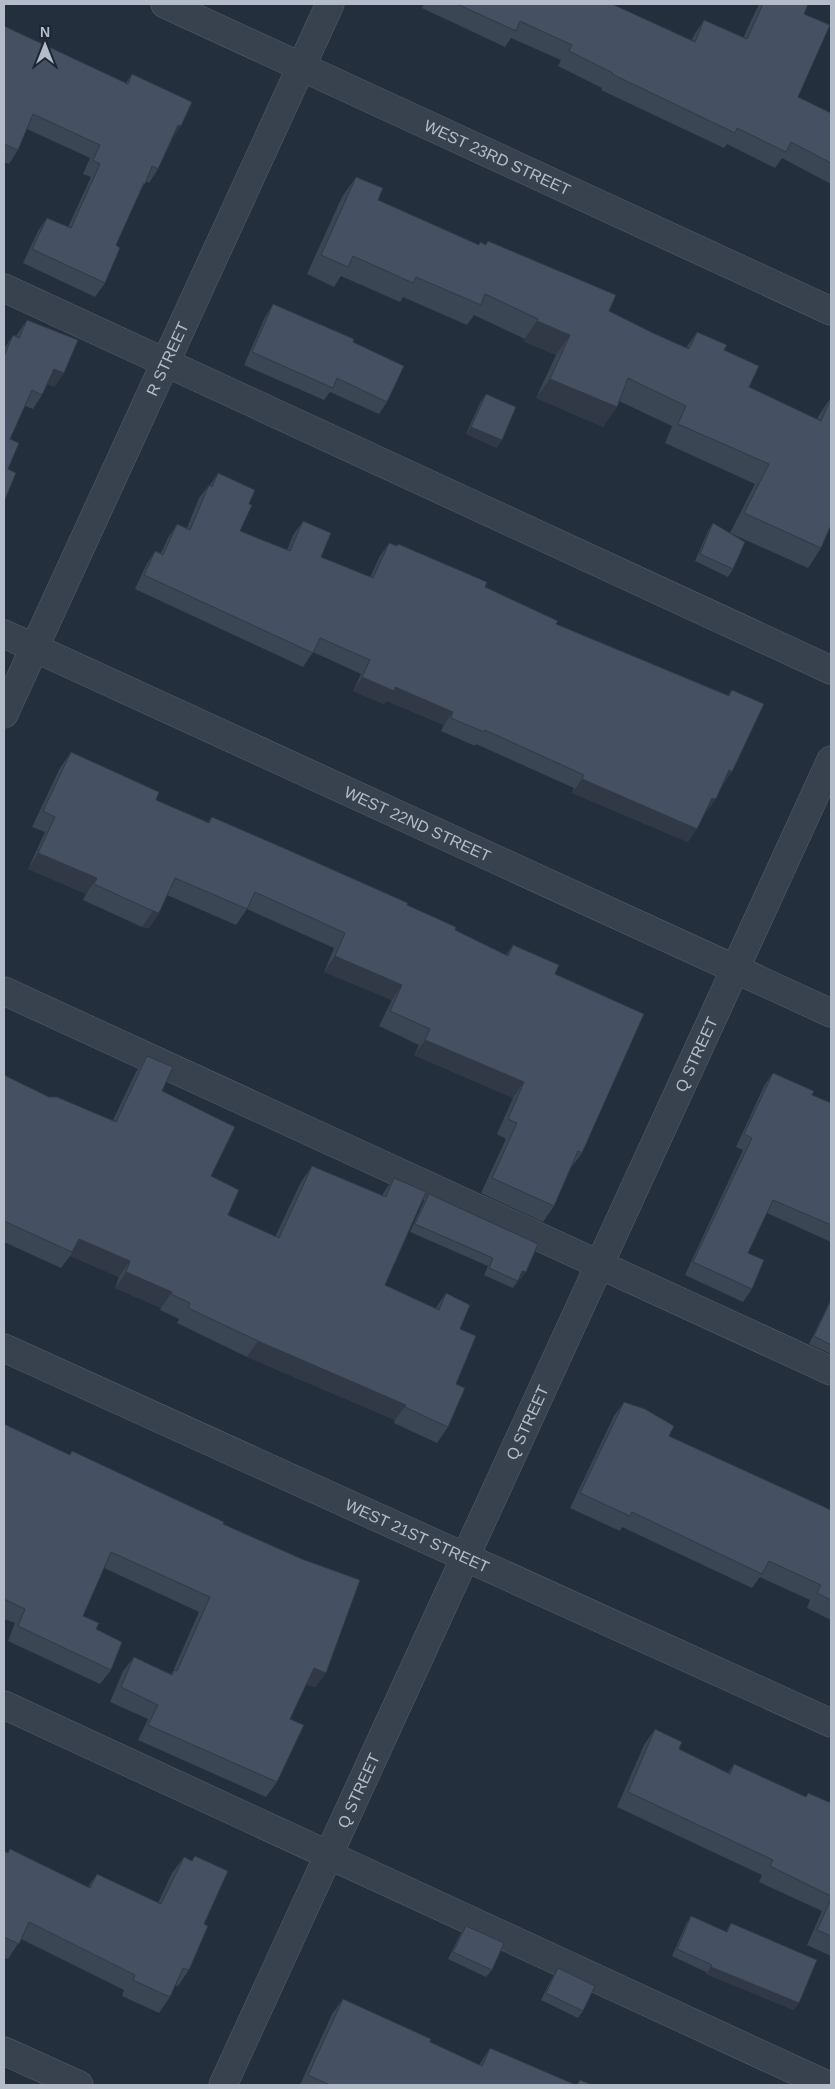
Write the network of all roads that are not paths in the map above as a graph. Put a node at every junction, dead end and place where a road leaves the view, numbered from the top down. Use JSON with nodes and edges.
{"nodes":[{"id":1,"x":165,"y":4,"type":"edge"},
{"id":2,"x":330,"y":4,"type":"edge"},
{"id":3,"x":302,"y":67,"type":"junction"},
{"id":4,"x":4,"y":288,"type":"edge"},
{"id":5,"x":831,"y":311,"type":"edge"},
{"id":6,"x":165,"y":363,"type":"junction"},
{"id":7,"x":4,"y":634,"type":"edge"},
{"id":8,"x":34,"y":648,"type":"junction"},
{"id":9,"x":831,"y":670,"type":"edge"},
{"id":10,"x":4,"y":714,"type":"edge"},
{"id":11,"x":831,"y":760,"type":"edge"},
{"id":12,"x":736,"y":969,"type":"junction"},
{"id":13,"x":4,"y":991,"type":"edge"},
{"id":14,"x":831,"y":1013,"type":"edge"},
{"id":15,"x":600,"y":1265,"type":"junction"},
{"id":16,"x":4,"y":1348,"type":"edge"},
{"id":17,"x":831,"y":1371,"type":"edge"},
{"id":18,"x":465,"y":1557,"type":"junction"},
{"id":19,"x":4,"y":1705,"type":"edge"},
{"id":20,"x":831,"y":1723,"type":"edge"},
{"id":21,"x":328,"y":1855,"type":"junction"},
{"id":22,"x":4,"y":2051,"type":"edge"},
{"id":23,"x":79,"y":2085,"type":"edge"},
{"id":24,"x":223,"y":2085,"type":"edge"},
{"id":25,"x":827,"y":2085,"type":"edge"}],
"edges":[{"from":1,"to":3,"type":"street","name":"WEST 23RD STREET"},
{"from":2,"to":3,"type":"street","name":"R STREET"},
{"from":3,"to":5,"type":"street","name":"WEST 23RD STREET"},
{"from":3,"to":6,"type":"street","name":"R STREET"},
{"from":4,"to":6,"type":"street"},
{"from":6,"to":8,"type":"street","name":"R STREET"},
{"from":6,"to":9,"type":"street"},
{"from":7,"to":8,"type":"street","name":"WEST 22ND STREET"},
{"from":8,"to":10,"type":"street","name":"R STREET"},
{"from":8,"to":12,"type":"street","name":"WEST 22ND STREET"},
{"from":11,"to":12,"type":"street","name":"Q STREET"},
{"from":12,"to":14,"type":"street","name":"WEST 22ND STREET"},
{"from":12,"to":15,"type":"street","name":"Q STREET"},
{"from":13,"to":15,"type":"street"},
{"from":15,"to":17,"type":"street"},
{"from":15,"to":18,"type":"street","name":"Q STREET"},
{"from":16,"to":18,"type":"street","name":"WEST 21ST STREET"},
{"from":18,"to":20,"type":"street","name":"WEST 21ST STREET"},
{"from":18,"to":21,"type":"street","name":"Q STREET"},
{"from":19,"to":21,"type":"street"},
{"from":21,"to":24,"type":"street","name":"Q STREET"},
{"from":21,"to":25,"type":"street"},
{"from":22,"to":23,"type":"street"}]}
